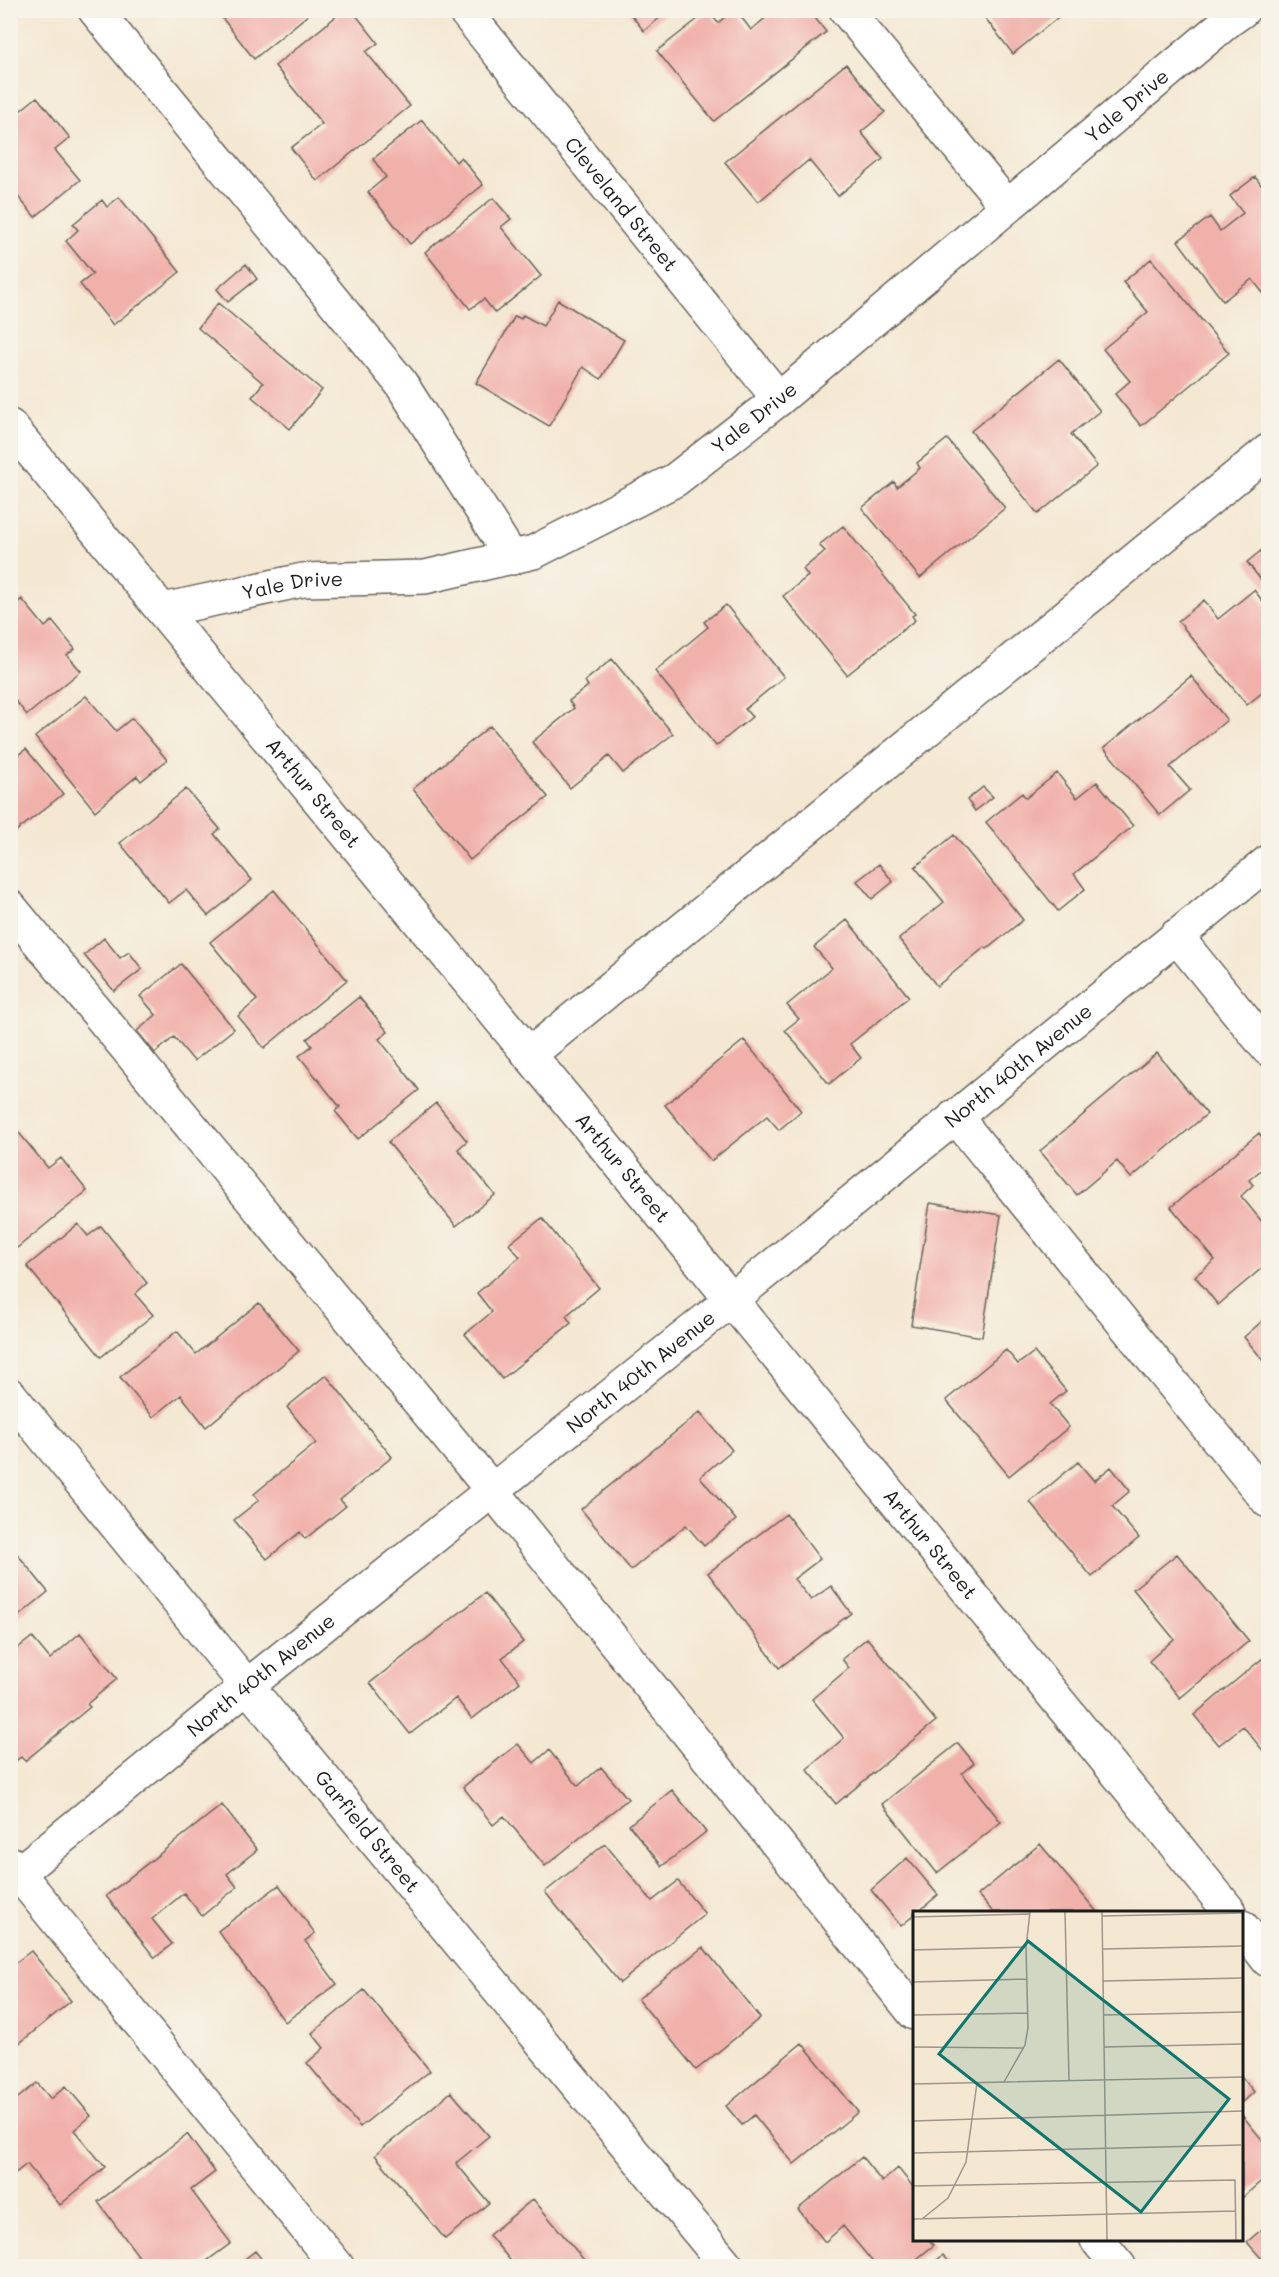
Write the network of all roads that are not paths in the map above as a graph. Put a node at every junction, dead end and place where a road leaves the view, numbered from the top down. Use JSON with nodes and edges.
{"nodes":[{"id":1,"x":95,"y":10,"type":"edge"},
{"id":2,"x":464,"y":10,"type":"edge"},
{"id":3,"x":846,"y":10,"type":"edge"},
{"id":4,"x":1231,"y":14,"type":"edge"},
{"id":5,"x":1007,"y":206,"type":"junction"},
{"id":6,"x":779,"y":399,"type":"junction"},
{"id":7,"x":10,"y":426,"type":"edge"},
{"id":8,"x":1269,"y":451,"type":"edge"},
{"id":9,"x":512,"y":558,"type":"junction"},
{"id":10,"x":163,"y":610,"type":"junction"},
{"id":11,"x":1269,"y":862,"type":"edge"},
{"id":12,"x":10,"y":907,"type":"edge"},
{"id":13,"x":1176,"y":936,"type":"junction"},
{"id":14,"x":1269,"y":1049,"type":"edge"},
{"id":15,"x":529,"y":1055,"type":"junction"},
{"id":16,"x":955,"y":1116,"type":"junction"},
{"id":17,"x":731,"y":1300,"type":"junction"},
{"id":18,"x":10,"y":1395,"type":"edge"},
{"id":19,"x":492,"y":1490,"type":"junction"},
{"id":20,"x":1269,"y":1501,"type":"edge"},
{"id":21,"x":248,"y":1686,"type":"junction"},
{"id":22,"x":13,"y":1872,"type":"edge"},
{"id":23,"x":1229,"y":1911,"type":"edge"},
{"id":24,"x":1243,"y":1928,"type":"edge"},
{"id":25,"x":1269,"y":1960,"type":"edge"},
{"id":26,"x":913,"y":2011,"type":"edge"},
{"id":27,"x":1098,"y":2241,"type":"edge"},
{"id":28,"x":337,"y":2266,"type":"edge"},
{"id":29,"x":727,"y":2266,"type":"edge"},
{"id":30,"x":1119,"y":2266,"type":"edge"}],
"edges":[{"from":1,"to":9,"type":"street"},
{"from":2,"to":6,"type":"street","name":"Cleveland Street"},
{"from":3,"to":5,"type":"street"},
{"from":4,"to":5,"type":"street","name":"Yale Drive"},
{"from":5,"to":6,"type":"street","name":"Yale Drive"},
{"from":6,"to":9,"type":"street","name":"Yale Drive"},
{"from":7,"to":10,"type":"street","name":"Arthur Street"},
{"from":8,"to":15,"type":"street"},
{"from":9,"to":10,"type":"street","name":"Yale Drive"},
{"from":10,"to":15,"type":"street","name":"Arthur Street"},
{"from":11,"to":13,"type":"street","name":"North 40th Avenue"},
{"from":12,"to":19,"type":"street"},
{"from":13,"to":14,"type":"street"},
{"from":13,"to":16,"type":"street","name":"North 40th Avenue"},
{"from":15,"to":17,"type":"street","name":"Arthur Street"},
{"from":16,"to":17,"type":"street","name":"North 40th Avenue"},
{"from":16,"to":20,"type":"street"},
{"from":17,"to":19,"type":"street","name":"North 40th Avenue"},
{"from":17,"to":23,"type":"street","name":"Arthur Street"},
{"from":18,"to":21,"type":"street","name":"Garfield Street"},
{"from":19,"to":21,"type":"street","name":"North 40th Avenue"},
{"from":19,"to":26,"type":"street"},
{"from":21,"to":22,"type":"street","name":"North 40th Avenue"},
{"from":21,"to":29,"type":"street","name":"Garfield Street"},
{"from":22,"to":28,"type":"street"},
{"from":24,"to":25,"type":"street"},
{"from":27,"to":30,"type":"street"}]}
